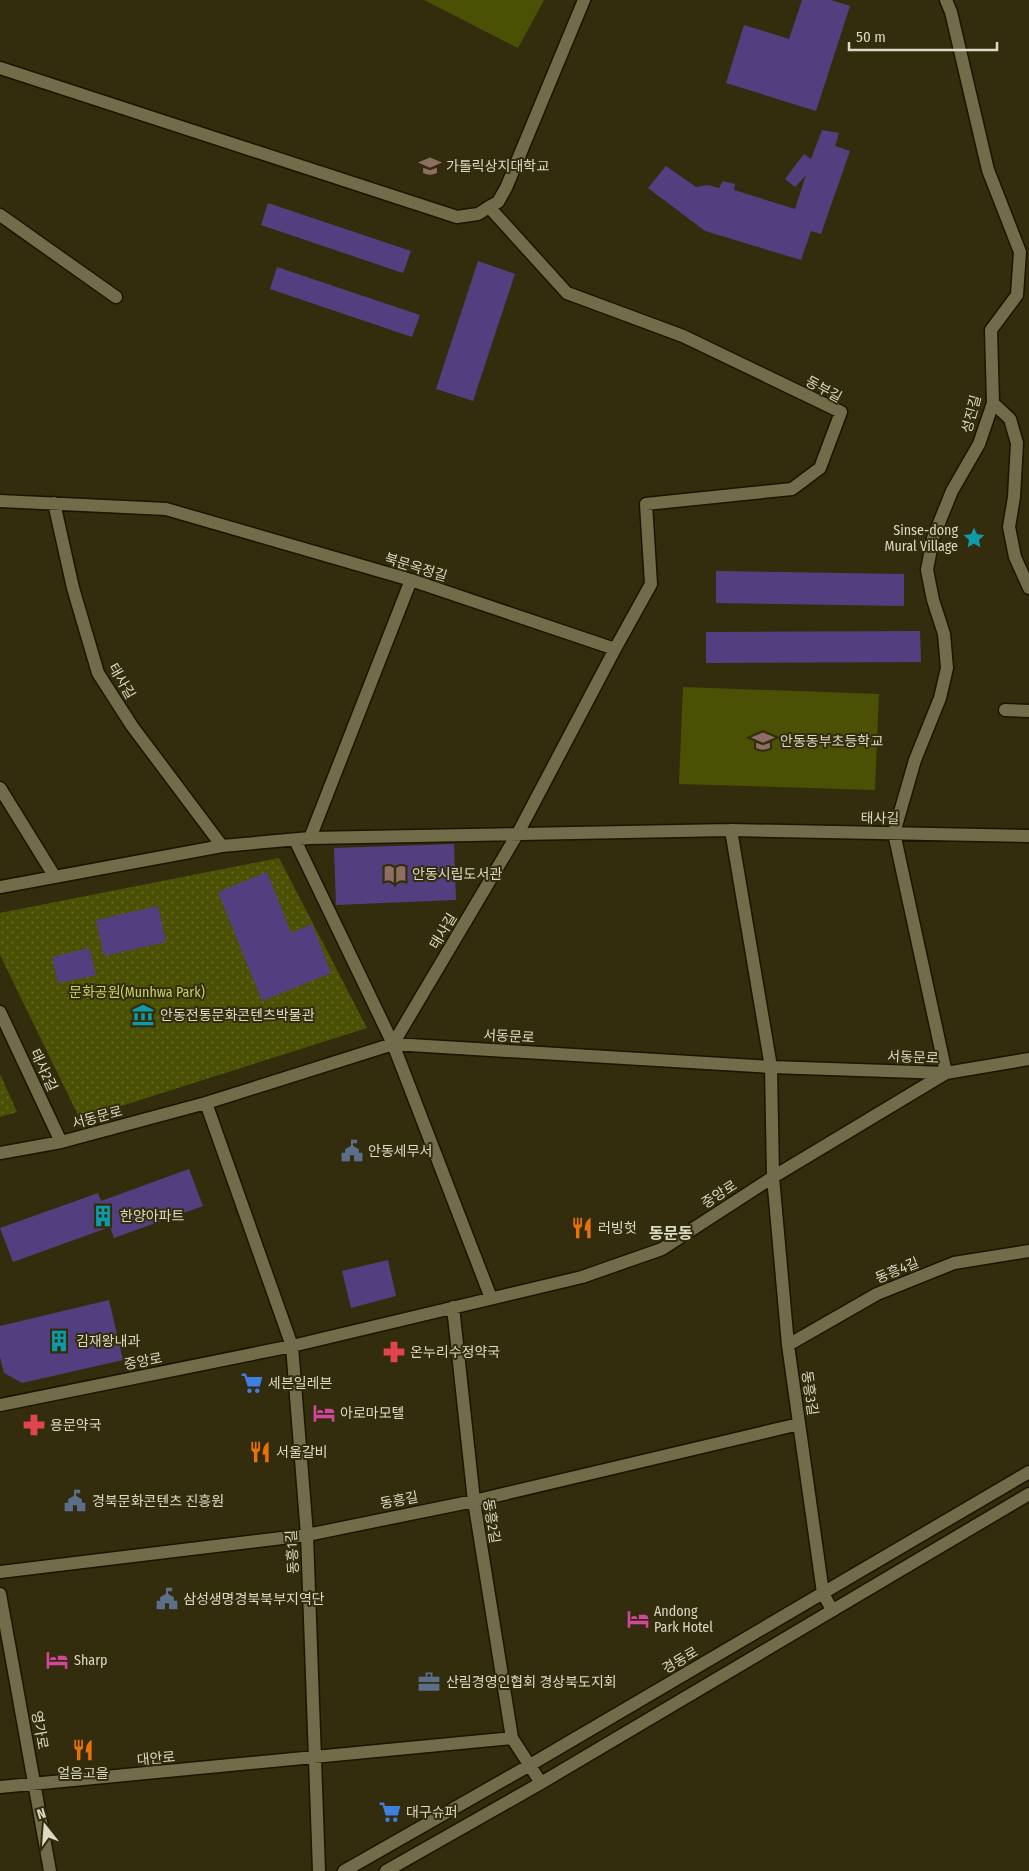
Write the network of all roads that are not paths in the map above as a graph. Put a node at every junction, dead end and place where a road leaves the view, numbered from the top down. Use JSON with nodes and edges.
{"nodes":[{"id":1,"x":584,"y":0,"type":"edge"},
{"id":2,"x":946,"y":0,"type":"edge"},
{"id":3,"x":0,"y":68,"type":"edge"},
{"id":4,"x":489,"y":207,"type":"junction"},
{"id":5,"x":0,"y":215,"type":"edge"},
{"id":6,"x":116,"y":297,"type":"dead end"},
{"id":7,"x":993,"y":403,"type":"junction"},
{"id":8,"x":0,"y":501,"type":"edge"},
{"id":9,"x":54,"y":504,"type":"junction"},
{"id":10,"x":412,"y":580,"type":"junction"},
{"id":11,"x":1029,"y":588,"type":"edge"},
{"id":12,"x":615,"y":649,"type":"junction"},
{"id":13,"x":1005,"y":710,"type":"dead end"},
{"id":14,"x":1029,"y":711,"type":"edge"},
{"id":15,"x":0,"y":788,"type":"edge"},
{"id":16,"x":731,"y":830,"type":"junction"},
{"id":17,"x":518,"y":833,"type":"junction"},
{"id":18,"x":894,"y":833,"type":"junction"},
{"id":19,"x":1029,"y":836,"type":"edge"},
{"id":20,"x":310,"y":838,"type":"junction"},
{"id":21,"x":295,"y":840,"type":"junction"},
{"id":22,"x":222,"y":846,"type":"junction"},
{"id":23,"x":55,"y":877,"type":"junction"},
{"id":24,"x":0,"y":887,"type":"edge"},
{"id":25,"x":0,"y":1012,"type":"edge"},
{"id":26,"x":393,"y":1044,"type":"junction"},
{"id":27,"x":1029,"y":1059,"type":"edge"},
{"id":28,"x":771,"y":1067,"type":"junction"},
{"id":29,"x":946,"y":1073,"type":"junction"},
{"id":30,"x":206,"y":1102,"type":"junction"},
{"id":31,"x":61,"y":1142,"type":"junction"},
{"id":32,"x":0,"y":1153,"type":"edge"},
{"id":33,"x":773,"y":1177,"type":"junction"},
{"id":34,"x":1029,"y":1251,"type":"edge"},
{"id":35,"x":491,"y":1298,"type":"junction"},
{"id":36,"x":453,"y":1307,"type":"junction"},
{"id":37,"x":788,"y":1345,"type":"junction"},
{"id":38,"x":292,"y":1346,"type":"junction"},
{"id":39,"x":0,"y":1405,"type":"edge"},
{"id":40,"x":799,"y":1424,"type":"junction"},
{"id":41,"x":1029,"y":1472,"type":"edge"},
{"id":42,"x":1029,"y":1494,"type":"edge"},
{"id":43,"x":474,"y":1501,"type":"junction"},
{"id":44,"x":307,"y":1535,"type":"junction"},
{"id":45,"x":0,"y":1572,"type":"edge"},
{"id":46,"x":823,"y":1593,"type":"junction"},
{"id":47,"x":0,"y":1594,"type":"edge"},
{"id":48,"x":832,"y":1610,"type":"junction"},
{"id":49,"x":512,"y":1738,"type":"junction"},
{"id":50,"x":315,"y":1758,"type":"junction"},
{"id":51,"x":530,"y":1765,"type":"junction"},
{"id":52,"x":541,"y":1783,"type":"junction"},
{"id":53,"x":34,"y":1784,"type":"junction"},
{"id":54,"x":0,"y":1787,"type":"edge"},
{"id":55,"x":50,"y":1871,"type":"edge"},
{"id":56,"x":319,"y":1871,"type":"edge"},
{"id":57,"x":344,"y":1871,"type":"edge"},
{"id":58,"x":386,"y":1871,"type":"edge"}],
"edges":[{"from":1,"to":4,"type":"street"},
{"from":2,"to":7,"type":"street","name":"성진길"},
{"from":3,"to":4,"type":"street"},
{"from":4,"to":12,"type":"street","name":"동부길"},
{"from":5,"to":6,"type":"street"},
{"from":7,"to":11,"type":"street"},
{"from":7,"to":18,"type":"street","name":"성진길"},
{"from":8,"to":9,"type":"street","name":"북문옥정길"},
{"from":9,"to":10,"type":"street","name":"북문옥정길"},
{"from":9,"to":22,"type":"street","name":"태사길"},
{"from":10,"to":12,"type":"street","name":"북문옥정길"},
{"from":10,"to":20,"type":"street"},
{"from":12,"to":17,"type":"street"},
{"from":13,"to":14,"type":"street"},
{"from":15,"to":23,"type":"street"},
{"from":16,"to":17,"type":"street","name":"태사길"},
{"from":16,"to":18,"type":"street","name":"태사길"},
{"from":16,"to":28,"type":"street"},
{"from":17,"to":20,"type":"street","name":"태사길"},
{"from":17,"to":26,"type":"street","name":"태사길"},
{"from":18,"to":19,"type":"street","name":"태사길"},
{"from":18,"to":29,"type":"street"},
{"from":20,"to":21,"type":"street","name":"태사길"},
{"from":21,"to":22,"type":"street","name":"태사길"},
{"from":21,"to":26,"type":"street"},
{"from":22,"to":23,"type":"street","name":"태사길"},
{"from":23,"to":24,"type":"street","name":"태사길"},
{"from":25,"to":31,"type":"street","name":"태사2길"},
{"from":26,"to":28,"type":"street","name":"서동문로"},
{"from":26,"to":30,"type":"street","name":"서동문로"},
{"from":26,"to":35,"type":"street"},
{"from":27,"to":29,"type":"street","name":"서동문로"},
{"from":28,"to":29,"type":"street","name":"서동문로"},
{"from":28,"to":33,"type":"street","name":"동흥3길"},
{"from":29,"to":33,"type":"street","name":"중앙로"},
{"from":30,"to":31,"type":"street","name":"서동문로"},
{"from":30,"to":38,"type":"street"},
{"from":31,"to":32,"type":"street","name":"서동문로"},
{"from":33,"to":35,"type":"street","name":"중앙로"},
{"from":33,"to":37,"type":"street","name":"동흥3길"},
{"from":34,"to":37,"type":"street","name":"동흥4길"},
{"from":35,"to":36,"type":"street","name":"중앙로"},
{"from":36,"to":38,"type":"street","name":"중앙로"},
{"from":36,"to":43,"type":"street","name":"동흥2길"},
{"from":37,"to":40,"type":"street","name":"동흥3길"},
{"from":38,"to":39,"type":"street","name":"중앙로"},
{"from":38,"to":44,"type":"street","name":"동흥1길"},
{"from":40,"to":43,"type":"street","name":"동흥길"},
{"from":40,"to":46,"type":"street","name":"동흥3길"},
{"from":41,"to":46,"type":"street","name":"경동로"},
{"from":42,"to":48,"type":"street"},
{"from":43,"to":44,"type":"street","name":"동흥길"},
{"from":43,"to":49,"type":"street","name":"동흥2길"},
{"from":44,"to":45,"type":"street","name":"동흥길"},
{"from":44,"to":50,"type":"street","name":"동흥1길"},
{"from":46,"to":48,"type":"street","name":"동흥3길"},
{"from":46,"to":51,"type":"street","name":"경동로"},
{"from":47,"to":53,"type":"street","name":"영가로"},
{"from":48,"to":52,"type":"street"},
{"from":49,"to":50,"type":"street","name":"대안로"},
{"from":49,"to":51,"type":"street"},
{"from":50,"to":53,"type":"street","name":"대안로"},
{"from":50,"to":56,"type":"street"},
{"from":51,"to":52,"type":"street"},
{"from":51,"to":57,"type":"street","name":"경동로"},
{"from":52,"to":58,"type":"street"},
{"from":53,"to":54,"type":"street","name":"대안로"},
{"from":53,"to":55,"type":"street","name":"영가로"}]}
